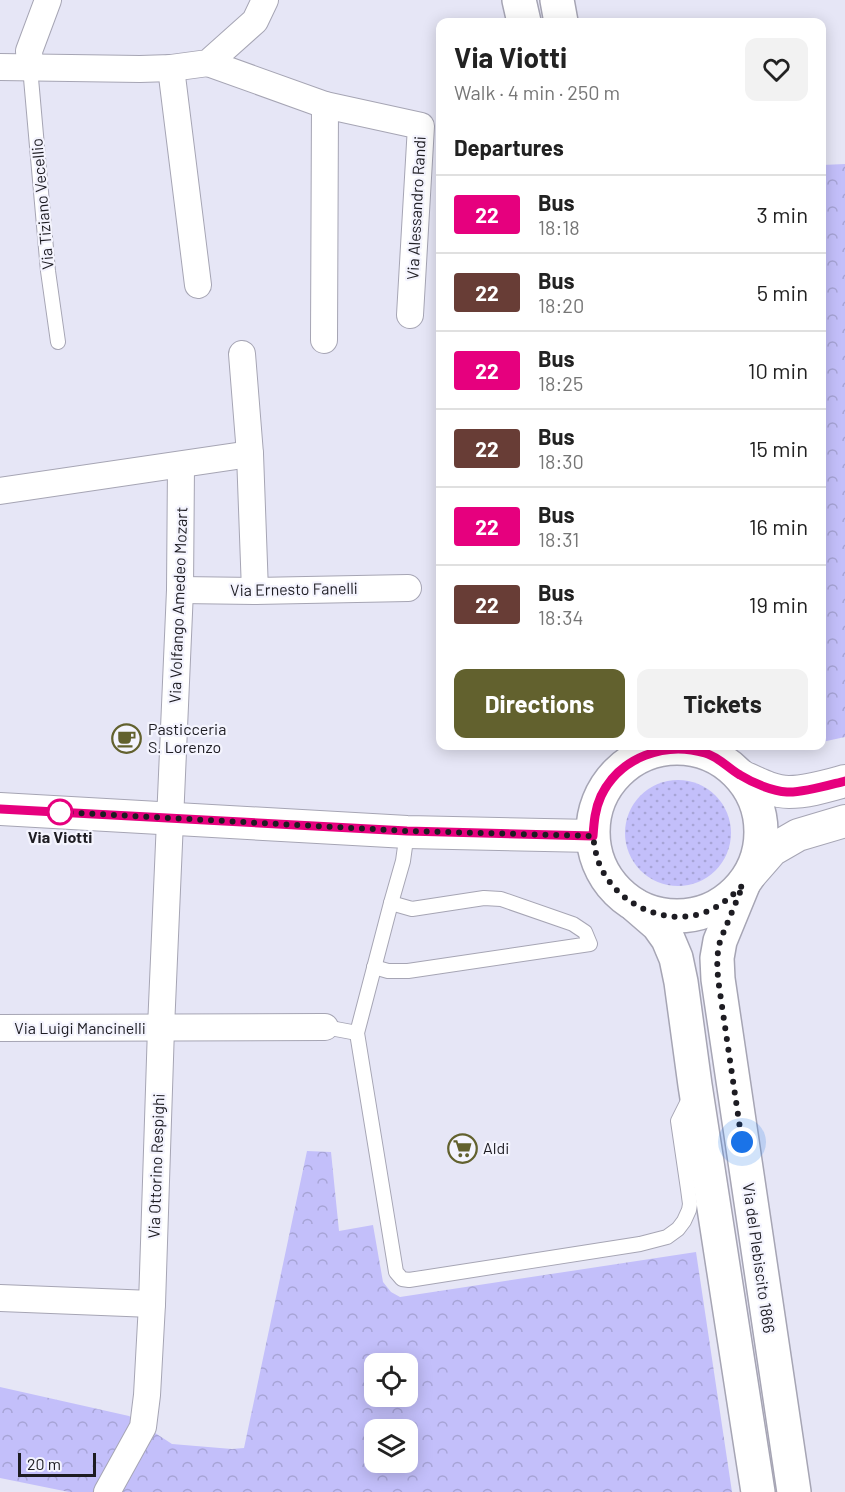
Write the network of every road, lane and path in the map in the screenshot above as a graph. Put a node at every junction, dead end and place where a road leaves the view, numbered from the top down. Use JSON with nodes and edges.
{"nodes":[{"id":1,"x":48,"y":0,"type":"edge"},
{"id":2,"x":265,"y":0,"type":"edge"},
{"id":3,"x":519,"y":0,"type":"edge"},
{"id":4,"x":557,"y":0,"type":"edge"},
{"id":5,"x":523,"y":18,"type":"edge"},
{"id":6,"x":560,"y":18,"type":"edge"},
{"id":7,"x":208,"y":63,"type":"junction"},
{"id":8,"x":0,"y":67,"type":"edge"},
{"id":9,"x":30,"y":67,"type":"junction"},
{"id":10,"x":171,"y":68,"type":"junction"},
{"id":11,"x":325,"y":105,"type":"junction"},
{"id":12,"x":198,"y":285,"type":"dead end"},
{"id":13,"x":410,"y":315,"type":"dead end"},
{"id":14,"x":324,"y":340,"type":"dead end"},
{"id":15,"x":58,"y":342,"type":"dead end"},
{"id":16,"x":242,"y":354,"type":"dead end"},
{"id":17,"x":250,"y":454,"type":"junction"},
{"id":18,"x":181,"y":465,"type":"junction"},
{"id":19,"x":0,"y":491,"type":"edge"},
{"id":20,"x":408,"y":588,"type":"dead end"},
{"id":21,"x":180,"y":590,"type":"junction"},
{"id":22,"x":255,"y":591,"type":"junction"},
{"id":23,"x":667,"y":750,"type":"edge"},
{"id":24,"x":705,"y":750,"type":"edge"},
{"id":25,"x":629,"y":757,"type":"edge"},
{"id":26,"x":740,"y":775,"type":"junction"},
{"id":27,"x":845,"y":781,"type":"edge"},
{"id":28,"x":0,"y":809,"type":"edge"},
{"id":29,"x":170,"y":818,"type":"junction"},
{"id":30,"x":845,"y":821,"type":"edge"},
{"id":31,"x":407,"y":831,"type":"junction"},
{"id":32,"x":593,"y":836,"type":"junction"},
{"id":33,"x":747,"y":880,"type":"junction"},
{"id":34,"x":391,"y":903,"type":"junction"},
{"id":35,"x":636,"y":906,"type":"junction"},
{"id":36,"x":374,"y":967,"type":"junction"},
{"id":37,"x":325,"y":1027,"type":"joint"},
{"id":38,"x":0,"y":1028,"type":"edge"},
{"id":39,"x":161,"y":1028,"type":"junction"},
{"id":40,"x":357,"y":1033,"type":"junction"},
{"id":41,"x":695,"y":1085,"type":"junction"},
{"id":42,"x":0,"y":1298,"type":"edge"},
{"id":43,"x":152,"y":1304,"type":"junction"},
{"id":44,"x":111,"y":1484,"type":"edge"},
{"id":45,"x":758,"y":1492,"type":"edge"},
{"id":46,"x":794,"y":1492,"type":"edge"}],
"edges":[{"from":1,"to":9,"type":"street"},
{"from":2,"to":7,"type":"street"},
{"from":3,"to":5,"type":"main road"},
{"from":4,"to":6,"type":"main road"},
{"from":7,"to":10,"type":"street"},
{"from":7,"to":11,"type":"street","name":"Via Alessandro Randi"},
{"from":8,"to":9,"type":"street"},
{"from":9,"to":10,"type":"street"},
{"from":9,"to":15,"type":"lane","name":"Via Tiziano Vecellio"},
{"from":10,"to":12,"type":"street"},
{"from":11,"to":13,"type":"street","name":"Via Alessandro Randi"},
{"from":11,"to":14,"type":"street"},
{"from":16,"to":17,"type":"street"},
{"from":17,"to":18,"type":"street"},
{"from":17,"to":22,"type":"street"},
{"from":18,"to":19,"type":"street"},
{"from":18,"to":21,"type":"street","name":"Via Volfango Amedeo Mozart"},
{"from":20,"to":22,"type":"street","name":"Via Ernesto Fanelli"},
{"from":21,"to":22,"type":"street","name":"Via Ernesto Fanelli"},
{"from":21,"to":29,"type":"street","name":"Via Volfango Amedeo Mozart"},
{"from":23,"to":25,"type":"main road"},
{"from":24,"to":26,"type":"main road"},
{"from":25,"to":32,"type":"main road"},
{"from":26,"to":27,"type":"street"},
{"from":26,"to":33,"type":"main road"},
{"from":28,"to":29,"type":"street"},
{"from":29,"to":31,"type":"street"},
{"from":29,"to":39,"type":"street","name":"Via Ottorino Respighi"},
{"from":30,"to":33,"type":"street"},
{"from":31,"to":32,"type":"street"},
{"from":31,"to":34,"type":"lane"},
{"from":32,"to":35,"type":"main road"},
{"from":33,"to":35,"type":"main road"},
{"from":33,"to":46,"type":"main road","name":"Via del Plebiscito 1866"},
{"from":34,"to":36,"type":"lane"},
{"from":34,"to":36,"type":"lane"},
{"from":35,"to":41,"type":"main road"},
{"from":36,"to":40,"type":"lane"},
{"from":37,"to":39,"type":"street"},
{"from":37,"to":40,"type":"lane"},
{"from":38,"to":39,"type":"street","name":"Via Luigi Mancinelli"},
{"from":39,"to":43,"type":"street","name":"Via Ottorino Respighi"},
{"from":40,"to":41,"type":"lane"},
{"from":41,"to":45,"type":"main road"},
{"from":42,"to":43,"type":"street"},
{"from":43,"to":44,"type":"street","name":"Via Ottorino Respighi"}]}
